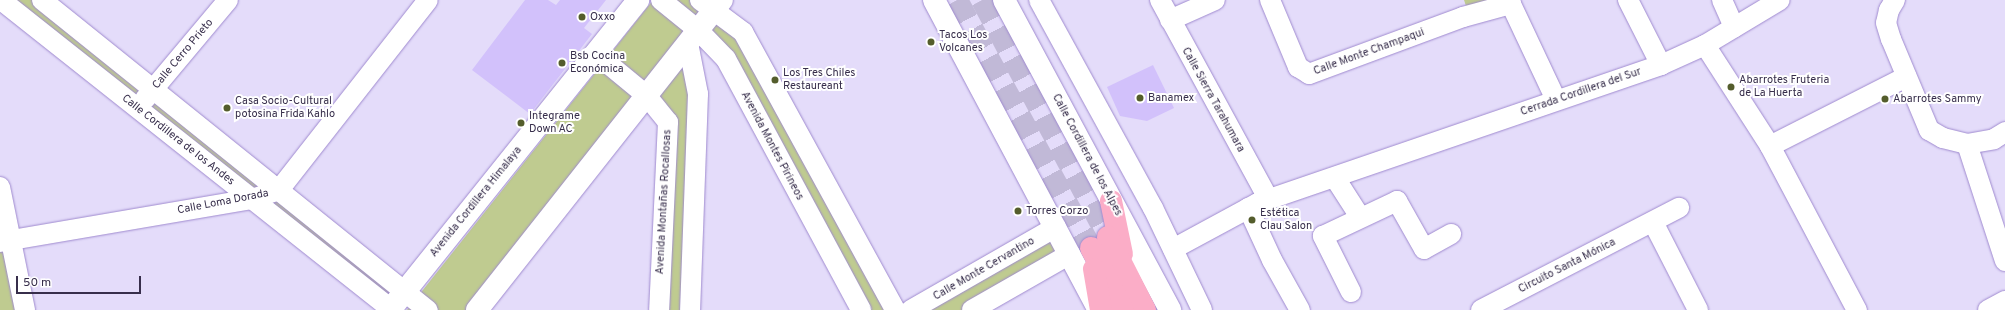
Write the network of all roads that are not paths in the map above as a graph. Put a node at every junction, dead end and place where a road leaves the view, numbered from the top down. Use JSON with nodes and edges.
{"nodes":[{"id":1,"x":1,"y":0,"type":"edge"},
{"id":2,"x":34,"y":0,"type":"edge"},
{"id":3,"x":42,"y":0,"type":"edge"},
{"id":4,"x":228,"y":0,"type":"edge"},
{"id":5,"x":428,"y":0,"type":"edge"},
{"id":6,"x":638,"y":0,"type":"edge"},
{"id":7,"x":661,"y":0,"type":"edge"},
{"id":8,"x":934,"y":0,"type":"edge"},
{"id":9,"x":1004,"y":0,"type":"edge"},
{"id":10,"x":1039,"y":0,"type":"edge"},
{"id":11,"x":1160,"y":0,"type":"edge"},
{"id":12,"x":1215,"y":0,"type":"edge"},
{"id":13,"x":1270,"y":0,"type":"edge"},
{"id":14,"x":1628,"y":0,"type":"edge"},
{"id":15,"x":1722,"y":0,"type":"edge"},
{"id":16,"x":1780,"y":0,"type":"edge"},
{"id":17,"x":1895,"y":0,"type":"edge"},
{"id":18,"x":1510,"y":2,"type":"edge"},
{"id":19,"x":712,"y":3,"type":"edge"},
{"id":20,"x":20,"y":15,"type":"junction"},
{"id":21,"x":1170,"y":20,"type":"junction"},
{"id":22,"x":1734,"y":27,"type":"junction"},
{"id":23,"x":693,"y":36,"type":"junction"},
{"id":24,"x":1705,"y":45,"type":"junction"},
{"id":25,"x":595,"y":53,"type":"junction"},
{"id":26,"x":1660,"y":64,"type":"junction"},
{"id":27,"x":1906,"y":77,"type":"junction"},
{"id":28,"x":153,"y":89,"type":"junction"},
{"id":29,"x":646,"y":94,"type":"junction"},
{"id":30,"x":1556,"y":100,"type":"junction"},
{"id":31,"x":138,"y":108,"type":"junction"},
{"id":32,"x":2005,"y":132,"type":"edge"},
{"id":33,"x":1967,"y":144,"type":"junction"},
{"id":34,"x":1770,"y":146,"type":"junction"},
{"id":35,"x":1335,"y":178,"type":"junction"},
{"id":36,"x":0,"y":187,"type":"edge"},
{"id":37,"x":279,"y":190,"type":"junction"},
{"id":38,"x":252,"y":199,"type":"junction"},
{"id":39,"x":1269,"y":200,"type":"junction"},
{"id":40,"x":1111,"y":201,"type":"junction"},
{"id":41,"x":1248,"y":208,"type":"junction"},
{"id":42,"x":1679,"y":208,"type":"dead end"},
{"id":43,"x":1360,"y":217,"type":"junction"},
{"id":44,"x":1653,"y":222,"type":"junction"},
{"id":45,"x":1056,"y":227,"type":"junction"},
{"id":46,"x":1451,"y":234,"type":"dead end"},
{"id":47,"x":6,"y":241,"type":"edge"},
{"id":48,"x":1173,"y":249,"type":"junction"},
{"id":49,"x":1070,"y":254,"type":"junction"},
{"id":50,"x":2005,"y":261,"type":"edge"},
{"id":51,"x":1124,"y":272,"type":"junction"},
{"id":52,"x":405,"y":292,"type":"junction"},
{"id":53,"x":1351,"y":292,"type":"dead end"},
{"id":54,"x":2005,"y":302,"type":"edge"},
{"id":55,"x":1115,"y":304,"type":"edge"},
{"id":56,"x":25,"y":310,"type":"edge"},
{"id":57,"x":391,"y":310,"type":"edge"},
{"id":58,"x":428,"y":310,"type":"edge"},
{"id":59,"x":477,"y":310,"type":"edge"},
{"id":60,"x":659,"y":310,"type":"edge"},
{"id":61,"x":690,"y":310,"type":"edge"},
{"id":62,"x":861,"y":310,"type":"edge"},
{"id":63,"x":895,"y":310,"type":"edge"},
{"id":64,"x":911,"y":310,"type":"edge"},
{"id":65,"x":972,"y":310,"type":"edge"},
{"id":66,"x":1146,"y":310,"type":"edge"},
{"id":67,"x":1170,"y":310,"type":"edge"},
{"id":68,"x":1202,"y":310,"type":"edge"},
{"id":69,"x":1300,"y":310,"type":"edge"},
{"id":70,"x":1481,"y":310,"type":"edge"},
{"id":71,"x":1698,"y":310,"type":"edge"},
{"id":72,"x":1858,"y":310,"type":"edge"},
{"id":73,"x":1988,"y":310,"type":"edge"}],
"edges":[{"from":1,"to":20,"type":"street","name":"Calle Cordillera de los Andes"},
{"from":2,"to":20,"type":"street"},
{"from":3,"to":28,"type":"street","name":"Calle Cordillera de los Andes"},
{"from":4,"to":28,"type":"street","name":"Calle Cerro Prieto"},
{"from":5,"to":37,"type":"street","name":"Calle Loma Dorada"},
{"from":6,"to":25,"type":"main road","name":"Avenida Cordillera Himalaya"},
{"from":7,"to":23,"type":"street","name":"Avenida Montes Pirineos"},
{"from":8,"to":45,"type":"main road"},
{"from":9,"to":40,"type":"main road","name":"Calle Cordillera de los Alpes"},
{"from":10,"to":48,"type":"street"},
{"from":11,"to":21,"type":"street","name":"Calle Sierra Tarahumara"},
{"from":12,"to":21,"type":"street"},
{"from":13,"to":18,"type":"street","name":"Calle Monte Champaqui"},
{"from":14,"to":26,"type":"street"},
{"from":15,"to":22,"type":"street"},
{"from":16,"to":22,"type":"street","name":"Cerrada Cordillera del Sur"},
{"from":17,"to":27,"type":"street"},
{"from":18,"to":30,"type":"street","name":"Calle Monte Champaqui"},
{"from":19,"to":23,"type":"main road"},
{"from":19,"to":63,"type":"street"},
{"from":20,"to":31,"type":"street","name":"Calle Cordillera de los Andes"},
{"from":21,"to":39,"type":"street","name":"Calle Sierra Tarahumara"},
{"from":22,"to":24,"type":"street","name":"Cerrada Cordillera del Sur"},
{"from":23,"to":29,"type":"main road"},
{"from":23,"to":61,"type":"street"},
{"from":23,"to":62,"type":"street","name":"Avenida Montes Pirineos"},
{"from":24,"to":26,"type":"street","name":"Cerrada Cordillera del Sur"},
{"from":24,"to":34,"type":"street"},
{"from":25,"to":29,"type":"street","name":"Avenida Montañas Rocallosas"},
{"from":25,"to":52,"type":"main road","name":"Avenida Cordillera Himalaya"},
{"from":26,"to":30,"type":"street","name":"Cerrada Cordillera del Sur"},
{"from":27,"to":33,"type":"street"},
{"from":27,"to":34,"type":"street"},
{"from":28,"to":31,"type":"street","name":"Calle Cerro Prieto"},
{"from":28,"to":37,"type":"street","name":"Calle Cordillera de los Andes"},
{"from":29,"to":59,"type":"main road"},
{"from":29,"to":60,"type":"street","name":"Avenida Montañas Rocallosas"},
{"from":30,"to":35,"type":"street","name":"Cerrada Cordillera del Sur"},
{"from":31,"to":38,"type":"street","name":"Calle Cordillera de los Andes"},
{"from":32,"to":33,"type":"street"},
{"from":33,"to":50,"type":"street"},
{"from":34,"to":72,"type":"street"},
{"from":35,"to":39,"type":"street","name":"Cerrada Cordillera del Sur"},
{"from":35,"to":43,"type":"street"},
{"from":36,"to":47,"type":"street"},
{"from":37,"to":38,"type":"street","name":"Calle Loma Dorada"},
{"from":37,"to":52,"type":"street","name":"Calle Cordillera de los Andes"},
{"from":38,"to":47,"type":"street","name":"Calle Loma Dorada"},
{"from":38,"to":57,"type":"street","name":"Calle Cordillera de los Andes"},
{"from":39,"to":41,"type":"street","name":"Cerrada Cordillera del Sur"},
{"from":40,"to":51,"type":"highway"},
{"from":40,"to":67,"type":"main road","name":"Calle Cordillera de los Alpes"},
{"from":41,"to":48,"type":"street","name":"Cerrada Cordillera del Sur"},
{"from":41,"to":69,"type":"street"},
{"from":42,"to":44,"type":"street","name":"Circuito Santa Mónica"},
{"from":43,"to":46,"type":"street"},
{"from":43,"to":53,"type":"street"},
{"from":44,"to":70,"type":"street","name":"Circuito Santa Mónica"},
{"from":44,"to":71,"type":"street"},
{"from":45,"to":49,"type":"main road"},
{"from":45,"to":64,"type":"street","name":"Calle Monte Cervantino"},
{"from":47,"to":56,"type":"street"},
{"from":48,"to":68,"type":"street"},
{"from":49,"to":55,"type":"main road"},
{"from":49,"to":65,"type":"street"},
{"from":51,"to":55,"type":"highway"},
{"from":51,"to":55,"type":"highway"},
{"from":52,"to":57,"type":"main road","name":"Avenida Cordillera Himalaya"},
{"from":52,"to":58,"type":"street","name":"Calle Cordillera de los Andes"},
{"from":54,"to":73,"type":"street"},
{"from":55,"to":66,"type":"highway"}]}
